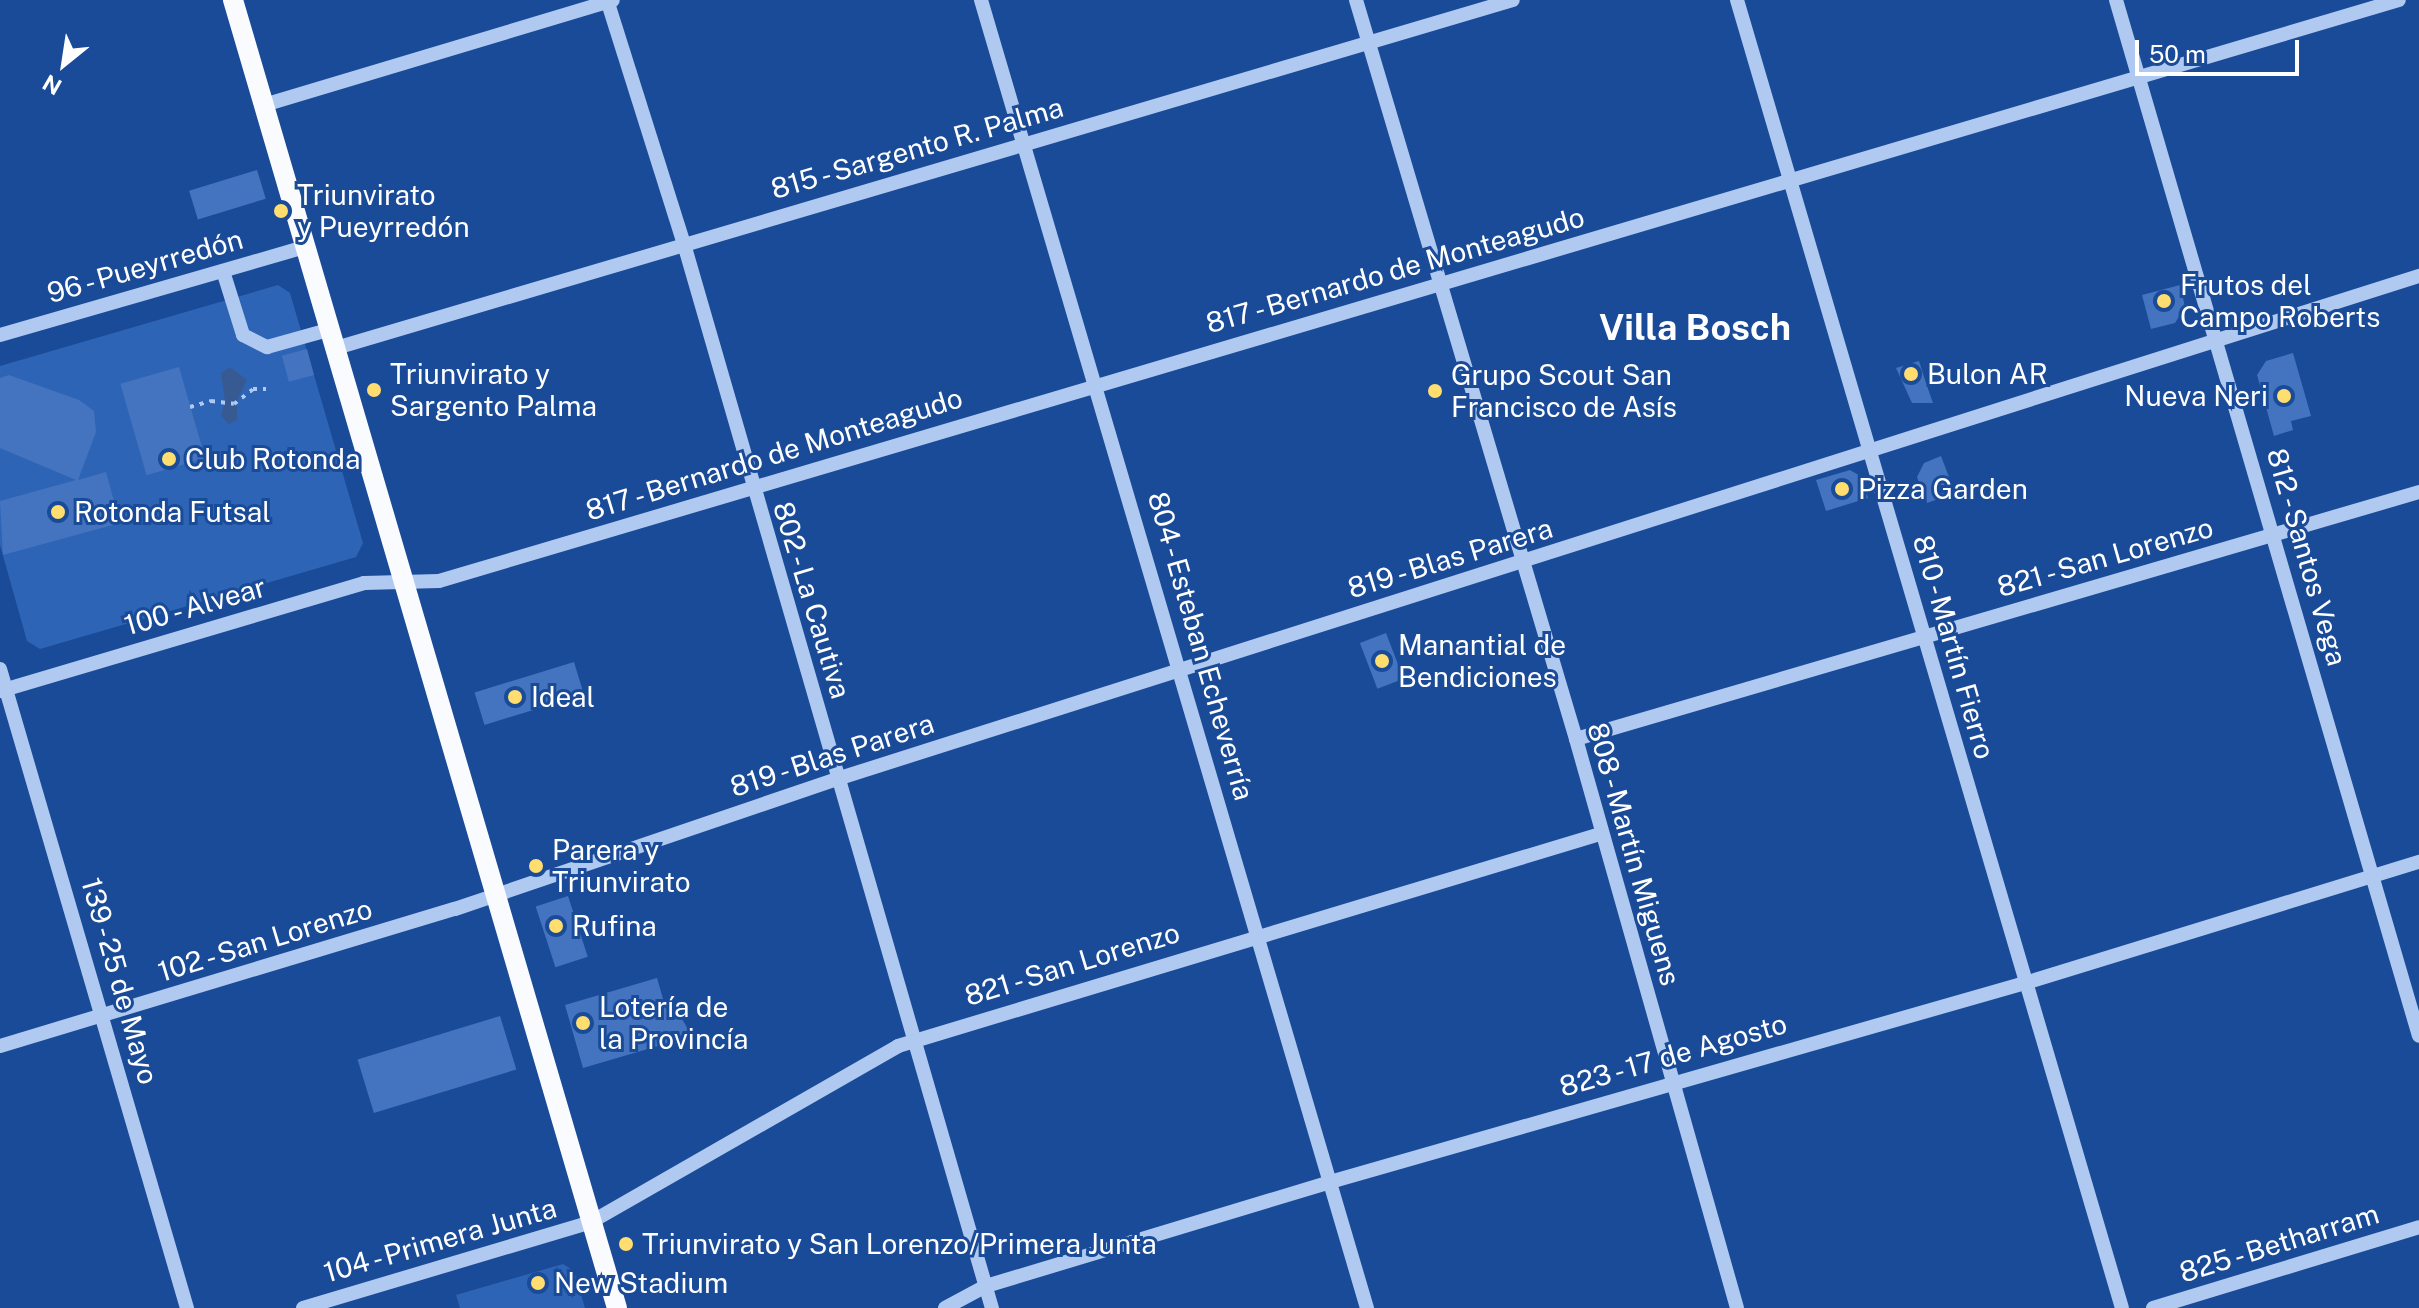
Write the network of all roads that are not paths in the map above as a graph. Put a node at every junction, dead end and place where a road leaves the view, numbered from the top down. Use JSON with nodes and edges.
{"nodes":[{"id":1,"x":233,"y":0,"type":"edge"},
{"id":2,"x":981,"y":0,"type":"edge"},
{"id":3,"x":1356,"y":0,"type":"edge"},
{"id":4,"x":1513,"y":0,"type":"edge"},
{"id":5,"x":1737,"y":0,"type":"edge"},
{"id":6,"x":2116,"y":0,"type":"edge"},
{"id":7,"x":2399,"y":0,"type":"edge"},
{"id":8,"x":610,"y":1,"type":"edge"},
{"id":9,"x":1368,"y":43,"type":"junction"},
{"id":10,"x":2138,"y":76,"type":"junction"},
{"id":11,"x":264,"y":105,"type":"junction"},
{"id":12,"x":1024,"y":143,"type":"junction"},
{"id":13,"x":1788,"y":181,"type":"junction"},
{"id":14,"x":684,"y":244,"type":"junction"},
{"id":15,"x":305,"y":247,"type":"junction"},
{"id":16,"x":223,"y":271,"type":"junction"},
{"id":17,"x":2419,"y":276,"type":"edge"},
{"id":18,"x":1436,"y":284,"type":"junction"},
{"id":19,"x":0,"y":335,"type":"edge"},
{"id":20,"x":334,"y":338,"type":"junction"},
{"id":21,"x":2219,"y":341,"type":"junction"},
{"id":22,"x":1097,"y":386,"type":"junction"},
{"id":23,"x":1871,"y":452,"type":"junction"},
{"id":24,"x":750,"y":487,"type":"junction"},
{"id":25,"x":2419,"y":492,"type":"edge"},
{"id":26,"x":2274,"y":534,"type":"junction"},
{"id":27,"x":1521,"y":562,"type":"junction"},
{"id":28,"x":405,"y":583,"type":"junction"},
{"id":29,"x":1925,"y":637,"type":"junction"},
{"id":30,"x":0,"y":669,"type":"edge"},
{"id":31,"x":1181,"y":670,"type":"junction"},
{"id":32,"x":3,"y":690,"type":"edge"},
{"id":33,"x":1576,"y":739,"type":"junction"},
{"id":34,"x":840,"y":778,"type":"junction"},
{"id":35,"x":1600,"y":834,"type":"junction"},
{"id":36,"x":2419,"y":862,"type":"edge"},
{"id":37,"x":2372,"y":876,"type":"junction"},
{"id":38,"x":497,"y":893,"type":"junction"},
{"id":39,"x":1259,"y":934,"type":"junction"},
{"id":40,"x":2025,"y":983,"type":"junction"},
{"id":41,"x":105,"y":1015,"type":"junction"},
{"id":42,"x":2419,"y":1036,"type":"edge"},
{"id":43,"x":913,"y":1041,"type":"junction"},
{"id":44,"x":0,"y":1046,"type":"edge"},
{"id":45,"x":1671,"y":1081,"type":"junction"},
{"id":46,"x":1330,"y":1182,"type":"junction"},
{"id":47,"x":591,"y":1222,"type":"junction"},
{"id":48,"x":2419,"y":1227,"type":"edge"},
{"id":49,"x":986,"y":1286,"type":"junction"},
{"id":50,"x":187,"y":1308,"type":"edge"},
{"id":51,"x":303,"y":1308,"type":"edge"},
{"id":52,"x":617,"y":1308,"type":"edge"},
{"id":53,"x":945,"y":1308,"type":"edge"},
{"id":54,"x":992,"y":1308,"type":"edge"},
{"id":55,"x":1367,"y":1308,"type":"edge"},
{"id":56,"x":1737,"y":1308,"type":"edge"},
{"id":57,"x":2122,"y":1308,"type":"edge"},
{"id":58,"x":2153,"y":1308,"type":"edge"}],
"edges":[{"from":1,"to":11,"type":"main road"},
{"from":2,"to":12,"type":"street","name":"804 - Esteban Echeverría"},
{"from":3,"to":9,"type":"street","name":"808 - Martín Miguens"},
{"from":4,"to":9,"type":"street","name":"815 - Sargento R. Palma"},
{"from":5,"to":13,"type":"street","name":"810 - Martín Fierro"},
{"from":6,"to":10,"type":"street","name":"812 - Santos Vega"},
{"from":7,"to":10,"type":"street","name":"817 - Bernardo de Monteagudo"},
{"from":8,"to":11,"type":"street"},
{"from":8,"to":14,"type":"street","name":"802 - La Cautiva"},
{"from":9,"to":12,"type":"street","name":"815 - Sargento R. Palma"},
{"from":9,"to":18,"type":"street","name":"808 - Martín Miguens"},
{"from":10,"to":13,"type":"street","name":"817 - Bernardo de Monteagudo"},
{"from":10,"to":21,"type":"street","name":"812 - Santos Vega"},
{"from":11,"to":15,"type":"main road"},
{"from":12,"to":14,"type":"street","name":"815 - Sargento R. Palma"},
{"from":12,"to":22,"type":"street","name":"804 - Esteban Echeverría"},
{"from":13,"to":18,"type":"street","name":"817 - Bernardo de Monteagudo"},
{"from":13,"to":23,"type":"street","name":"810 - Martín Fierro"},
{"from":14,"to":20,"type":"street","name":"815 - Sargento R. Palma"},
{"from":14,"to":24,"type":"street","name":"802 - La Cautiva"},
{"from":15,"to":16,"type":"street","name":"96 - Pueyrredón"},
{"from":15,"to":20,"type":"main road"},
{"from":16,"to":19,"type":"street","name":"96 - Pueyrredón"},
{"from":16,"to":20,"type":"street","name":"815 - Sargento R. Palma"},
{"from":17,"to":21,"type":"street","name":"819 - Blas Parera"},
{"from":18,"to":22,"type":"street","name":"817 - Bernardo de Monteagudo"},
{"from":18,"to":27,"type":"street","name":"808 - Martín Miguens"},
{"from":20,"to":28,"type":"main road"},
{"from":21,"to":23,"type":"street","name":"819 - Blas Parera"},
{"from":21,"to":26,"type":"street","name":"812 - Santos Vega"},
{"from":22,"to":24,"type":"street","name":"817 - Bernardo de Monteagudo"},
{"from":22,"to":31,"type":"street","name":"804 - Esteban Echeverría"},
{"from":23,"to":27,"type":"street","name":"819 - Blas Parera"},
{"from":23,"to":29,"type":"street","name":"810 - Martín Fierro"},
{"from":24,"to":28,"type":"street","name":"817 - Bernardo de Monteagudo"},
{"from":24,"to":34,"type":"street","name":"802 - La Cautiva"},
{"from":25,"to":26,"type":"street","name":"821 - San Lorenzo"},
{"from":26,"to":29,"type":"street","name":"821 - San Lorenzo"},
{"from":26,"to":37,"type":"street","name":"812 - Santos Vega"},
{"from":27,"to":31,"type":"street","name":"819 - Blas Parera"},
{"from":27,"to":33,"type":"street","name":"808 - Martín Miguens"},
{"from":28,"to":32,"type":"street","name":"100 - Alvear"},
{"from":28,"to":38,"type":"main road"},
{"from":29,"to":33,"type":"street","name":"821 - San Lorenzo"},
{"from":29,"to":40,"type":"street","name":"810 - Martín Fierro"},
{"from":30,"to":32,"type":"street","name":"139 - 25 de Mayo"},
{"from":31,"to":34,"type":"street","name":"819 - Blas Parera"},
{"from":31,"to":39,"type":"street","name":"804 - Esteban Echeverría"},
{"from":32,"to":41,"type":"street","name":"139 - 25 de Mayo"},
{"from":33,"to":35,"type":"street","name":"808 - Martín Miguens"},
{"from":34,"to":38,"type":"street","name":"819 - Blas Parera"},
{"from":34,"to":43,"type":"street","name":"802 - La Cautiva"},
{"from":35,"to":39,"type":"street","name":"821 - San Lorenzo"},
{"from":35,"to":45,"type":"street","name":"808 - Martín Miguens"},
{"from":36,"to":37,"type":"street","name":"823 - 17 de Agosto"},
{"from":37,"to":40,"type":"street","name":"823 - 17 de Agosto"},
{"from":37,"to":42,"type":"street","name":"812 - Santos Vega"},
{"from":38,"to":41,"type":"street","name":"102 - San Lorenzo"},
{"from":38,"to":47,"type":"main road"},
{"from":39,"to":43,"type":"street","name":"821 - San Lorenzo"},
{"from":39,"to":46,"type":"street","name":"804 - Esteban Echeverría"},
{"from":40,"to":45,"type":"street","name":"823 - 17 de Agosto"},
{"from":40,"to":57,"type":"street","name":"810 - Martín Fierro"},
{"from":41,"to":44,"type":"street","name":"102 - San Lorenzo"},
{"from":41,"to":50,"type":"street","name":"139 - 25 de Mayo"},
{"from":43,"to":47,"type":"street","name":"821 - San Lorenzo"},
{"from":43,"to":49,"type":"street","name":"802 - La Cautiva"},
{"from":45,"to":46,"type":"street","name":"823 - 17 de Agosto"},
{"from":45,"to":56,"type":"street","name":"808 - Martín Miguens"},
{"from":46,"to":49,"type":"street","name":"823 - 17 de Agosto"},
{"from":46,"to":55,"type":"street","name":"804 - Esteban Echeverría"},
{"from":47,"to":51,"type":"street","name":"104 - Primera Junta"},
{"from":47,"to":52,"type":"main road"},
{"from":48,"to":58,"type":"street","name":"825 - Betharram"},
{"from":49,"to":53,"type":"street","name":"823 - 17 de Agosto"},
{"from":49,"to":54,"type":"street","name":"802 - La Cautiva"}]}
